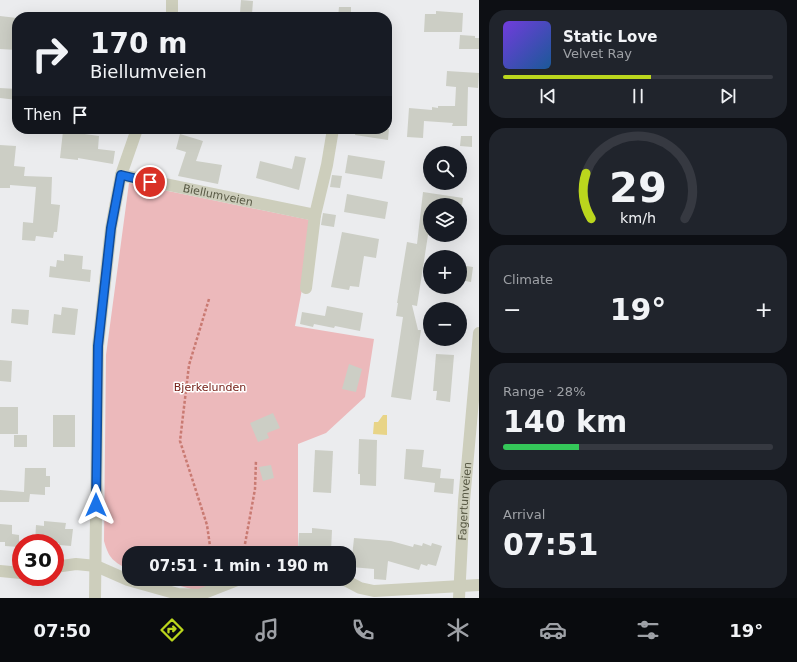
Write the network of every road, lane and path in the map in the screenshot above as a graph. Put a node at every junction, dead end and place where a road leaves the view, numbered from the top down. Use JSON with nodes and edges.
{"nodes":[{"id":1,"x":172,"y":0,"type":"edge"},
{"id":2,"x":172,"y":12,"type":"edge"},
{"id":3,"x":135,"y":134,"type":"edge"},
{"id":4,"x":332,"y":134,"type":"edge"},
{"id":5,"x":121,"y":175,"type":"junction"},
{"id":6,"x":315,"y":215,"type":"junction"},
{"id":7,"x":306,"y":288,"type":"dead end"},
{"id":8,"x":209,"y":299,"type":"dead end"},
{"id":9,"x":479,"y":333,"type":"edge"},
{"id":10,"x":256,"y":460,"type":"dead end"},
{"id":11,"x":211,"y":546,"type":"edge"},
{"id":12,"x":243,"y":546,"type":"edge"},
{"id":13,"x":64,"y":566,"type":"edge"},
{"id":14,"x":96,"y":566,"type":"junction"},
{"id":15,"x":0,"y":571,"type":"edge"},
{"id":16,"x":12,"y":572,"type":"edge"},
{"id":17,"x":458,"y":585,"type":"junction"},
{"id":18,"x":479,"y":585,"type":"edge"},
{"id":19,"x":211,"y":586,"type":"edge"},
{"id":20,"x":356,"y":586,"type":"edge"},
{"id":21,"x":199,"y":596,"type":"edge"},
{"id":22,"x":94,"y":598,"type":"edge"},
{"id":23,"x":459,"y":598,"type":"edge"}],
"edges":[{"from":1,"to":2,"type":"street"},
{"from":3,"to":5,"type":"street"},
{"from":4,"to":6,"type":"street"},
{"from":5,"to":6,"type":"street","name":"Biellumveien"},
{"from":5,"to":14,"type":"street"},
{"from":6,"to":7,"type":"street"},
{"from":8,"to":11,"type":"path"},
{"from":9,"to":17,"type":"street","name":"Fagertunveien"},
{"from":10,"to":12,"type":"path"},
{"from":13,"to":14,"type":"street"},
{"from":14,"to":21,"type":"street"},
{"from":14,"to":22,"type":"street"},
{"from":15,"to":16,"type":"street"},
{"from":17,"to":18,"type":"street"},
{"from":17,"to":20,"type":"street"},
{"from":17,"to":23,"type":"street","name":"Fagertunveien"},
{"from":19,"to":21,"type":"street"}]}
